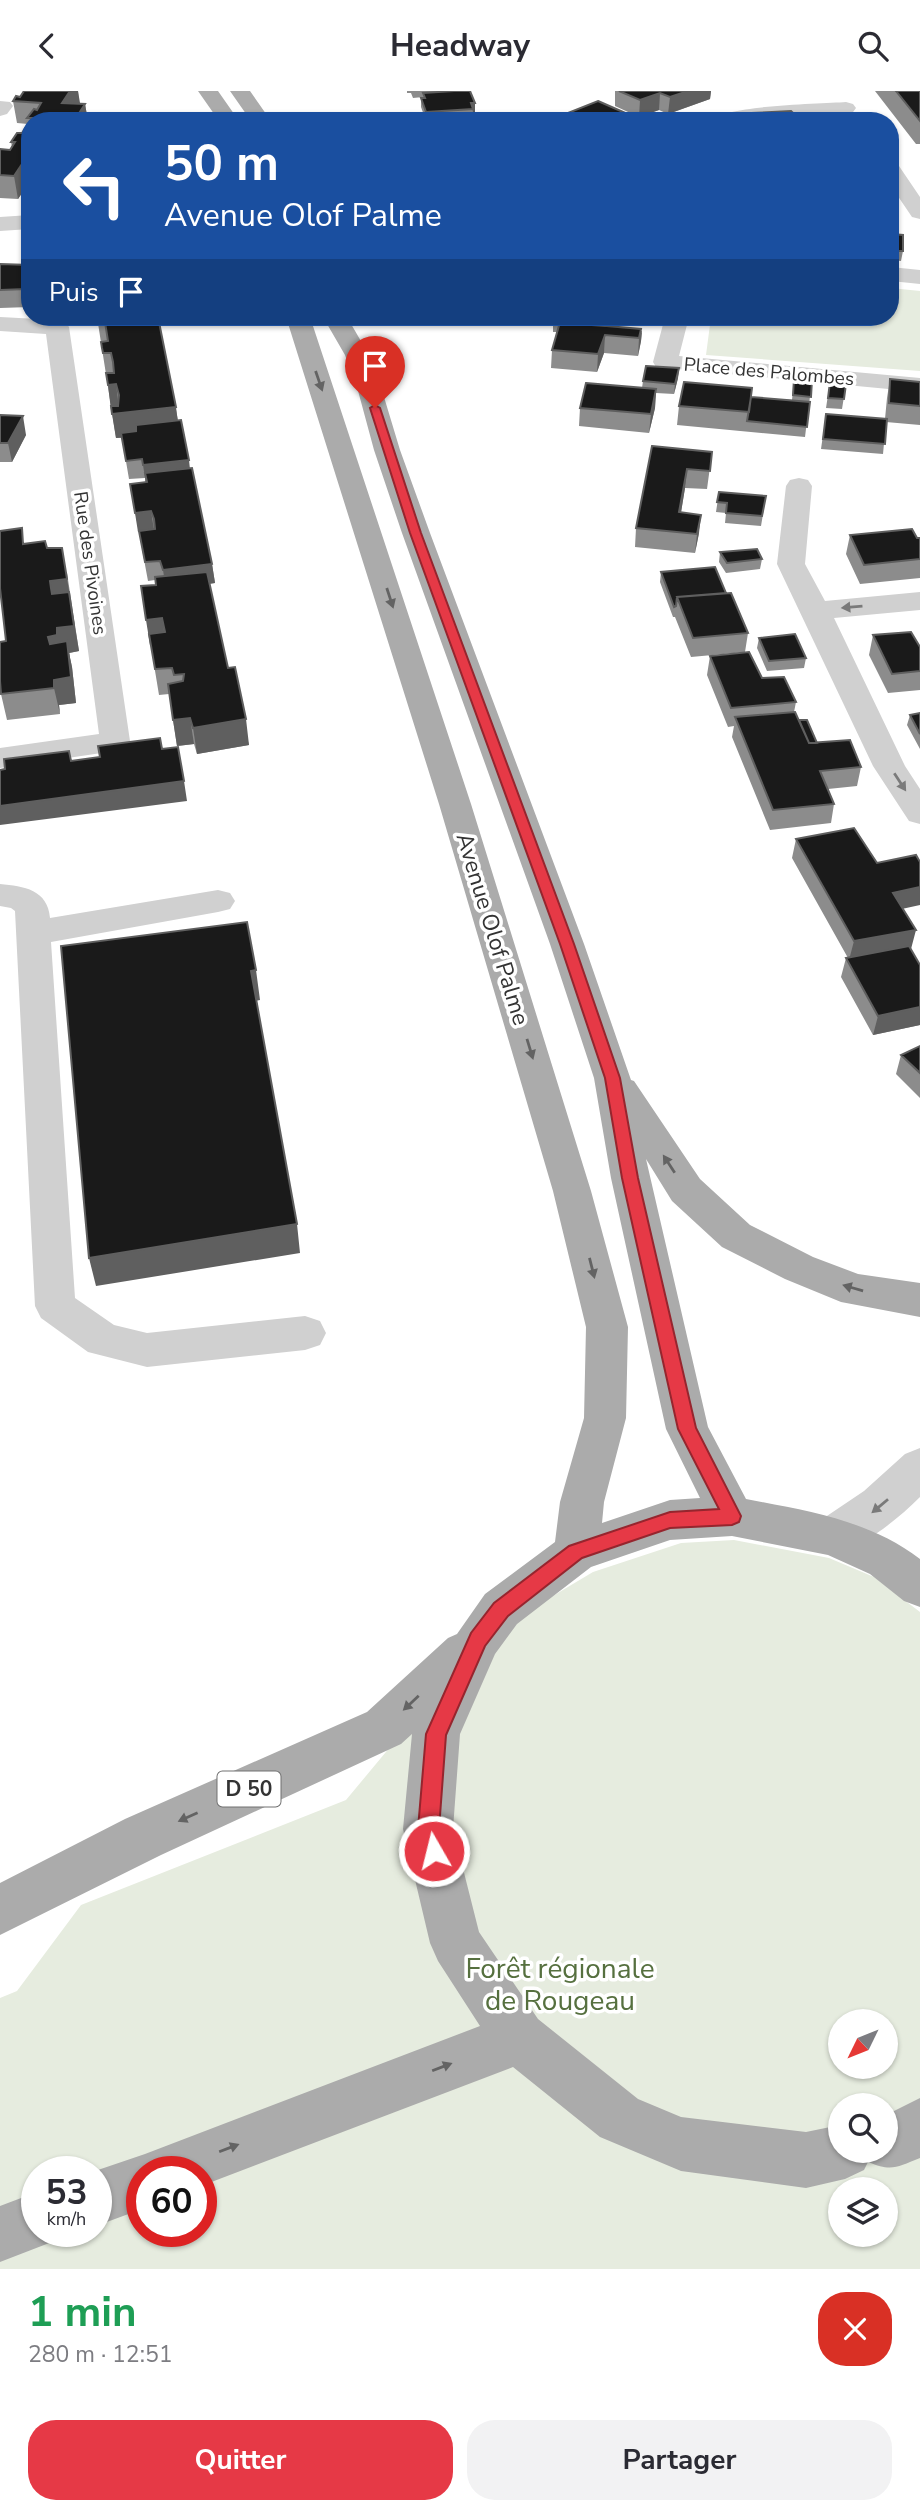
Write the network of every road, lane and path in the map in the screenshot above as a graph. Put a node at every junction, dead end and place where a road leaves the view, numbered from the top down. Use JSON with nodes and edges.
{"nodes":[{"id":1,"x":208,"y":91,"type":"edge"},
{"id":2,"x":240,"y":91,"type":"edge"},
{"id":3,"x":845,"y":107,"type":"edge"},
{"id":4,"x":223,"y":112,"type":"edge"},
{"id":5,"x":255,"y":112,"type":"edge"},
{"id":6,"x":783,"y":112,"type":"edge"},
{"id":7,"x":899,"y":182,"type":"edge"},
{"id":8,"x":920,"y":212,"type":"edge"},
{"id":9,"x":21,"y":223,"type":"edge"},
{"id":10,"x":0,"y":224,"type":"edge"},
{"id":11,"x":899,"y":275,"type":"edge"},
{"id":12,"x":920,"y":277,"type":"edge"},
{"id":13,"x":0,"y":324,"type":"edge"},
{"id":14,"x":21,"y":325,"type":"edge"},
{"id":15,"x":38,"y":326,"type":"edge"},
{"id":16,"x":301,"y":326,"type":"edge"},
{"id":17,"x":340,"y":326,"type":"edge"},
{"id":18,"x":675,"y":326,"type":"edge"},
{"id":19,"x":920,"y":385,"type":"edge"},
{"id":20,"x":799,"y":486,"type":"dead end"},
{"id":21,"x":920,"y":601,"type":"edge"},
{"id":22,"x":816,"y":611,"type":"junction"},
{"id":23,"x":0,"y":758,"type":"edge"},
{"id":24,"x":920,"y":814,"type":"edge"},
{"id":25,"x":0,"y":895,"type":"edge"},
{"id":26,"x":218,"y":901,"type":"dead end"},
{"id":27,"x":34,"y":933,"type":"junction"},
{"id":28,"x":612,"y":1078,"type":"junction"},
{"id":29,"x":920,"y":1300,"type":"edge"},
{"id":30,"x":305,"y":1333,"type":"dead end"},
{"id":31,"x":920,"y":1467,"type":"edge"},
{"id":32,"x":732,"y":1516,"type":"junction"},
{"id":33,"x":834,"y":1537,"type":"junction"},
{"id":34,"x":576,"y":1552,"type":"junction"},
{"id":35,"x":920,"y":1586,"type":"edge"},
{"id":36,"x":478,"y":1639,"type":"junction"},
{"id":37,"x":0,"y":1910,"type":"edge"},
{"id":38,"x":519,"y":2038,"type":"junction"},
{"id":39,"x":920,"y":2125,"type":"edge"},
{"id":40,"x":898,"y":2139,"type":"edge"},
{"id":41,"x":828,"y":2154,"type":"edge"},
{"id":42,"x":207,"y":2156,"type":"edge"},
{"id":43,"x":21,"y":2226,"type":"edge"},
{"id":44,"x":0,"y":2234,"type":"edge"}],
"edges":[{"from":1,"to":4,"type":"main road"},
{"from":2,"to":5,"type":"main road"},
{"from":3,"to":6,"type":"street"},
{"from":7,"to":8,"type":"street"},
{"from":9,"to":10,"type":"street"},
{"from":11,"to":12,"type":"street"},
{"from":13,"to":14,"type":"street","name":"Rue des Pivoines"},
{"from":15,"to":23,"type":"street","name":"Rue des Pivoines"},
{"from":16,"to":34,"type":"main road","name":"Avenue Olof Palme","one_way":true},
{"from":17,"to":28,"type":"main road"},
{"from":18,"to":19,"type":"street","name":"Place des Palombes"},
{"from":20,"to":22,"type":"street"},
{"from":21,"to":22,"type":"street","one_way":true},
{"from":22,"to":24,"type":"street","one_way":true},
{"from":25,"to":27,"type":"street"},
{"from":26,"to":27,"type":"street"},
{"from":27,"to":30,"type":"street"},
{"from":29,"to":28,"type":"main road","one_way":true},
{"from":28,"to":32,"type":"main road"},
{"from":31,"to":33,"type":"street","one_way":true},
{"from":32,"to":33,"type":"main road"},
{"from":32,"to":34,"type":"main road"},
{"from":33,"to":35,"type":"main road"},
{"from":34,"to":36,"type":"main road"},
{"from":36,"to":37,"type":"main road","number":"D 50","one_way":true},
{"from":36,"to":38,"type":"main road"},
{"from":38,"to":41,"type":"main road"},
{"from":42,"to":38,"type":"main road","one_way":true},
{"from":39,"to":40,"type":"main road"},
{"from":43,"to":44,"type":"main road"}]}
